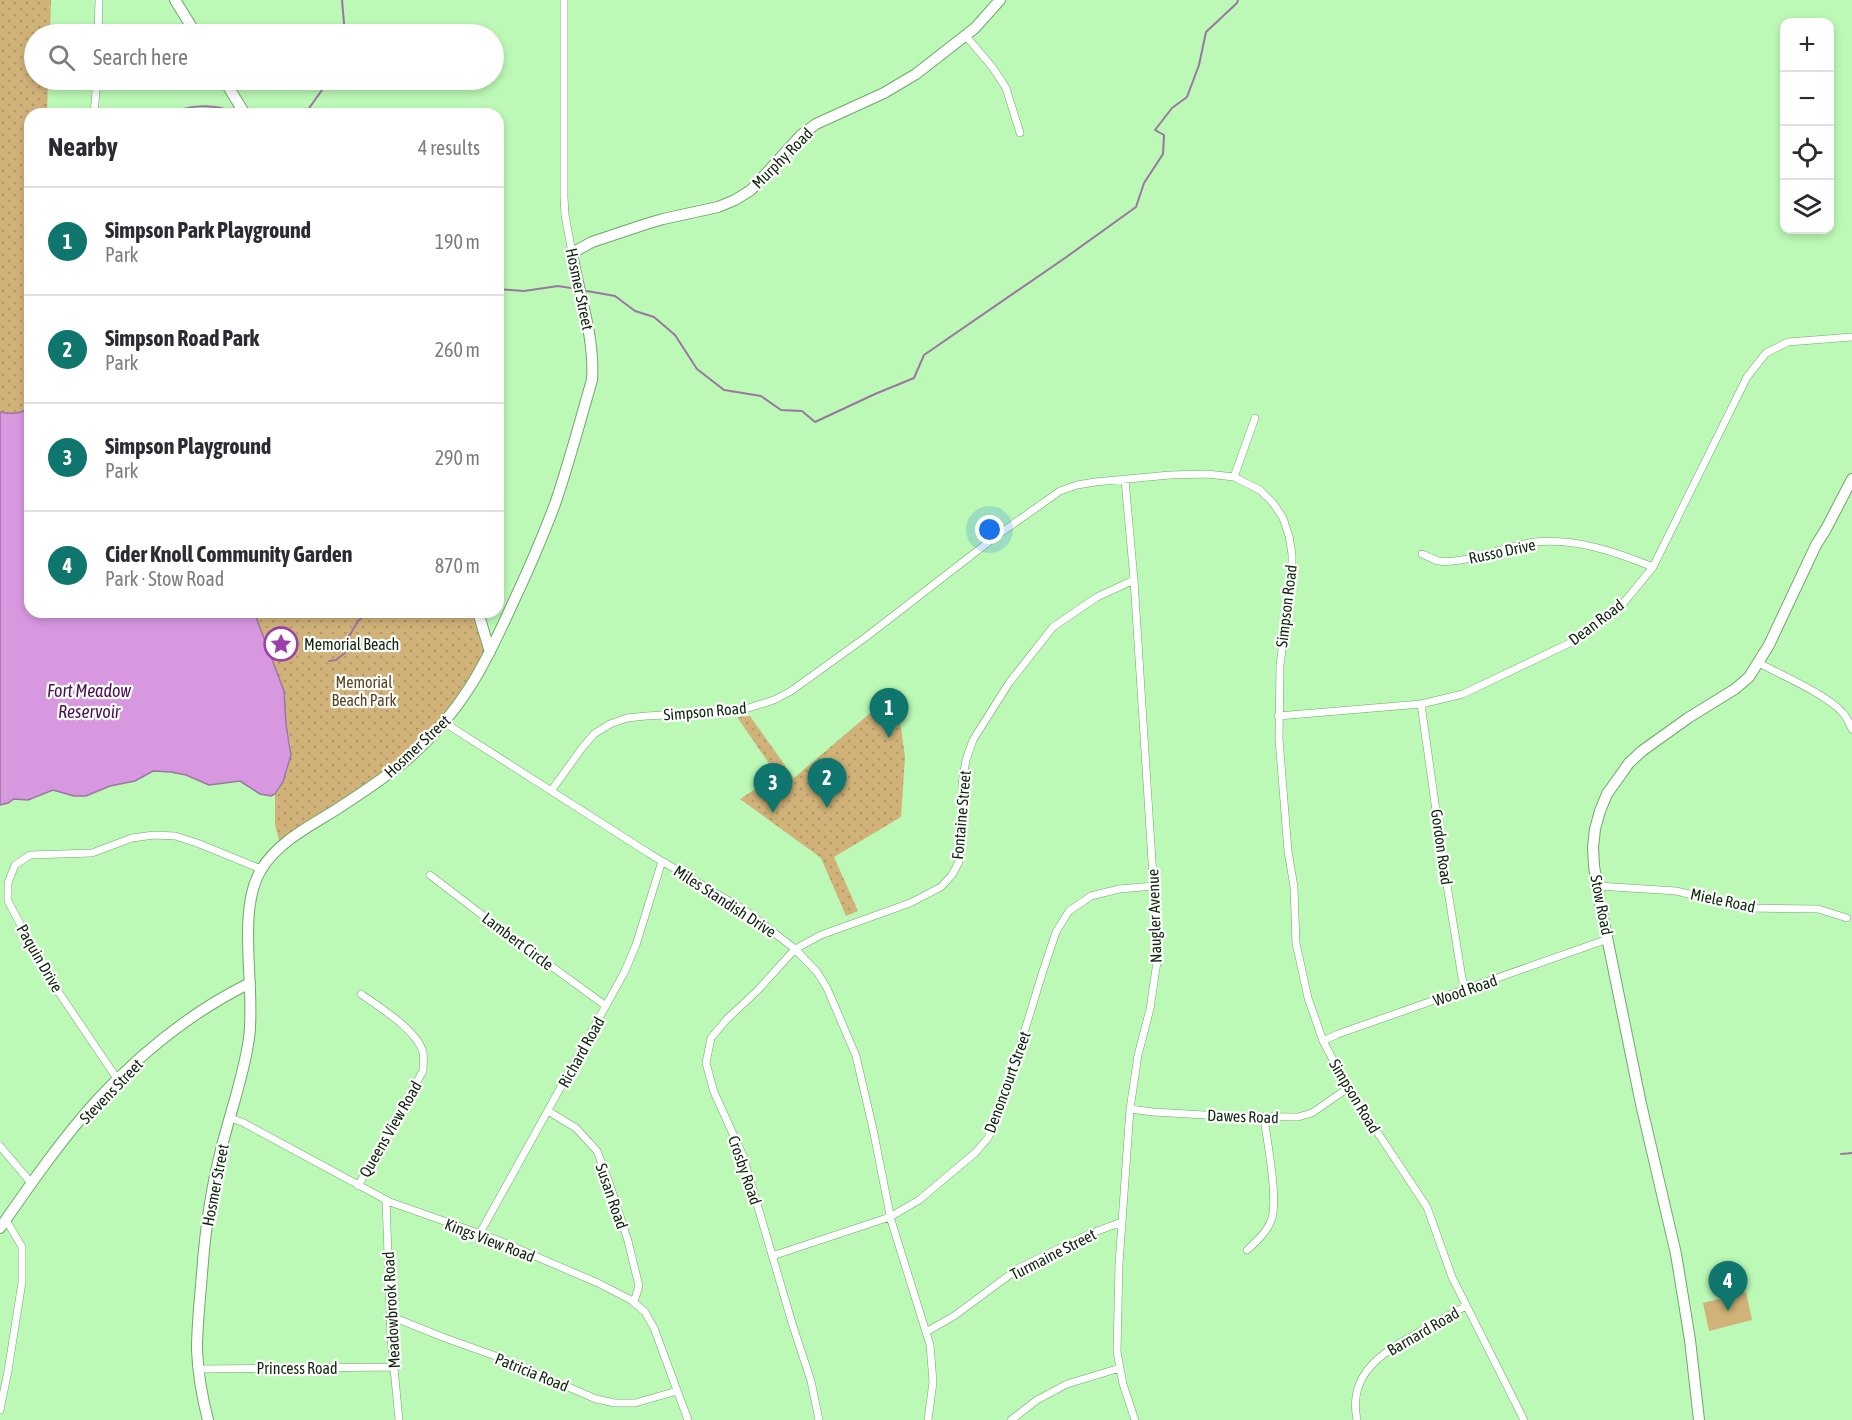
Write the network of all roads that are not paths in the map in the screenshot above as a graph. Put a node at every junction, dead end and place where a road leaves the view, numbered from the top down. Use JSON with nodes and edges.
{"nodes":[{"id":1,"x":99,"y":0,"type":"edge"},
{"id":2,"x":175,"y":0,"type":"edge"},
{"id":3,"x":564,"y":0,"type":"edge"},
{"id":4,"x":1000,"y":0,"type":"edge"},
{"id":5,"x":99,"y":24,"type":"edge"},
{"id":6,"x":190,"y":24,"type":"edge"},
{"id":7,"x":966,"y":36,"type":"junction"},
{"id":8,"x":96,"y":90,"type":"edge"},
{"id":9,"x":229,"y":90,"type":"edge"},
{"id":10,"x":95,"y":108,"type":"edge"},
{"id":11,"x":237,"y":108,"type":"edge"},
{"id":12,"x":1020,"y":133,"type":"dead end"},
{"id":13,"x":572,"y":253,"type":"junction"},
{"id":14,"x":1852,"y":337,"type":"edge"},
{"id":15,"x":1255,"y":418,"type":"dead end"},
{"id":16,"x":1234,"y":477,"type":"junction"},
{"id":17,"x":1852,"y":479,"type":"edge"},
{"id":18,"x":1125,"y":480,"type":"junction"},
{"id":19,"x":1422,"y":554,"type":"dead end"},
{"id":20,"x":1653,"y":567,"type":"junction"},
{"id":21,"x":1134,"y":580,"type":"junction"},
{"id":22,"x":480,"y":618,"type":"edge"},
{"id":23,"x":490,"y":652,"type":"junction"},
{"id":24,"x":1759,"y":663,"type":"junction"},
{"id":25,"x":1421,"y":704,"type":"junction"},
{"id":26,"x":1278,"y":716,"type":"junction"},
{"id":27,"x":445,"y":723,"type":"junction"},
{"id":28,"x":1852,"y":729,"type":"edge"},
{"id":29,"x":551,"y":791,"type":"junction"},
{"id":30,"x":662,"y":861,"type":"junction"},
{"id":31,"x":261,"y":869,"type":"junction"},
{"id":32,"x":430,"y":875,"type":"dead end"},
{"id":33,"x":1154,"y":886,"type":"junction"},
{"id":34,"x":1598,"y":886,"type":"junction"},
{"id":35,"x":1847,"y":918,"type":"dead end"},
{"id":36,"x":1608,"y":939,"type":"junction"},
{"id":37,"x":795,"y":949,"type":"junction"},
{"id":38,"x":250,"y":983,"type":"junction"},
{"id":39,"x":1466,"y":989,"type":"junction"},
{"id":40,"x":361,"y":994,"type":"dead end"},
{"id":41,"x":606,"y":1006,"type":"junction"},
{"id":42,"x":1323,"y":1041,"type":"junction"},
{"id":43,"x":118,"y":1080,"type":"junction"},
{"id":44,"x":1348,"y":1088,"type":"junction"},
{"id":45,"x":1130,"y":1109,"type":"junction"},
{"id":46,"x":548,"y":1111,"type":"junction"},
{"id":47,"x":230,"y":1118,"type":"junction"},
{"id":48,"x":1264,"y":1118,"type":"junction"},
{"id":49,"x":0,"y":1146,"type":"edge"},
{"id":50,"x":32,"y":1184,"type":"junction"},
{"id":51,"x":358,"y":1186,"type":"junction"},
{"id":52,"x":386,"y":1200,"type":"junction"},
{"id":53,"x":890,"y":1217,"type":"junction"},
{"id":54,"x":1122,"y":1222,"type":"junction"},
{"id":55,"x":3,"y":1224,"type":"edge"},
{"id":56,"x":480,"y":1233,"type":"junction"},
{"id":57,"x":1247,"y":1250,"type":"dead end"},
{"id":58,"x":772,"y":1256,"type":"junction"},
{"id":59,"x":634,"y":1302,"type":"junction"},
{"id":60,"x":1466,"y":1306,"type":"junction"},
{"id":61,"x":390,"y":1316,"type":"junction"},
{"id":62,"x":926,"y":1332,"type":"junction"},
{"id":63,"x":394,"y":1367,"type":"junction"},
{"id":64,"x":1120,"y":1368,"type":"junction"},
{"id":65,"x":199,"y":1369,"type":"junction"},
{"id":66,"x":677,"y":1391,"type":"junction"},
{"id":67,"x":0,"y":1410,"type":"edge"},
{"id":68,"x":208,"y":1420,"type":"edge"},
{"id":69,"x":399,"y":1420,"type":"edge"},
{"id":70,"x":688,"y":1420,"type":"edge"},
{"id":71,"x":819,"y":1420,"type":"edge"},
{"id":72,"x":928,"y":1420,"type":"edge"},
{"id":73,"x":1011,"y":1420,"type":"edge"},
{"id":74,"x":1135,"y":1420,"type":"edge"},
{"id":75,"x":1357,"y":1420,"type":"edge"},
{"id":76,"x":1524,"y":1420,"type":"edge"},
{"id":77,"x":1699,"y":1420,"type":"edge"}],
"edges":[{"from":1,"to":5,"type":"street"},
{"from":2,"to":6,"type":"street"},
{"from":3,"to":13,"type":"street","name":"Hosmer Street"},
{"from":4,"to":7,"type":"street","name":"Murphy Road"},
{"from":7,"to":12,"type":"street"},
{"from":7,"to":13,"type":"street","name":"Murphy Road"},
{"from":8,"to":10,"type":"street"},
{"from":9,"to":11,"type":"street"},
{"from":13,"to":23,"type":"street","name":"Hosmer Street"},
{"from":14,"to":20,"type":"street","name":"Dean Road"},
{"from":15,"to":16,"type":"street"},
{"from":16,"to":18,"type":"street","name":"Simpson Road"},
{"from":16,"to":26,"type":"street","name":"Simpson Road"},
{"from":17,"to":24,"type":"street","name":"Stow Road"},
{"from":18,"to":21,"type":"street","name":"Naugler Avenue"},
{"from":18,"to":29,"type":"street","name":"Simpson Road"},
{"from":19,"to":20,"type":"street","name":"Russo Drive"},
{"from":20,"to":25,"type":"street","name":"Dean Road"},
{"from":21,"to":33,"type":"street","name":"Naugler Avenue"},
{"from":21,"to":37,"type":"street","name":"Fontaine Street"},
{"from":22,"to":23,"type":"street"},
{"from":23,"to":27,"type":"street","name":"Hosmer Street"},
{"from":24,"to":28,"type":"street"},
{"from":24,"to":34,"type":"street","name":"Stow Road"},
{"from":25,"to":26,"type":"street","name":"Dean Road"},
{"from":25,"to":39,"type":"street","name":"Gordon Road"},
{"from":26,"to":42,"type":"street","name":"Simpson Road"},
{"from":27,"to":29,"type":"street","name":"Miles Standish Drive"},
{"from":27,"to":31,"type":"street","name":"Hosmer Street"},
{"from":29,"to":30,"type":"street","name":"Miles Standish Drive"},
{"from":30,"to":37,"type":"street","name":"Miles Standish Drive"},
{"from":30,"to":41,"type":"street","name":"Richard Road"},
{"from":31,"to":38,"type":"street","name":"Hosmer Street"},
{"from":31,"to":43,"type":"street","name":"Paquin Drive"},
{"from":32,"to":41,"type":"street","name":"Lambert Circle"},
{"from":33,"to":45,"type":"street","name":"Naugler Avenue"},
{"from":33,"to":53,"type":"street","name":"Denoncourt Street"},
{"from":34,"to":35,"type":"street","name":"Miele Road"},
{"from":34,"to":36,"type":"street","name":"Stow Road"},
{"from":36,"to":39,"type":"street","name":"Wood Road"},
{"from":36,"to":77,"type":"street","name":"Stow Road"},
{"from":37,"to":53,"type":"street","name":"Miles Standish Drive"},
{"from":37,"to":58,"type":"street","name":"Crosby Road"},
{"from":38,"to":43,"type":"street","name":"Stevens Street"},
{"from":38,"to":47,"type":"street","name":"Hosmer Street"},
{"from":39,"to":42,"type":"street","name":"Wood Road"},
{"from":40,"to":51,"type":"street","name":"Queens View Road"},
{"from":41,"to":46,"type":"street","name":"Richard Road"},
{"from":42,"to":44,"type":"street","name":"Simpson Road"},
{"from":43,"to":50,"type":"street","name":"Stevens Street"},
{"from":44,"to":48,"type":"street","name":"Dawes Road"},
{"from":44,"to":60,"type":"street","name":"Simpson Road"},
{"from":45,"to":48,"type":"street","name":"Dawes Road"},
{"from":45,"to":54,"type":"street","name":"Naugler Avenue"},
{"from":46,"to":56,"type":"street","name":"Richard Road"},
{"from":46,"to":59,"type":"street","name":"Susan Road"},
{"from":47,"to":51,"type":"street","name":"Kings View Road"},
{"from":47,"to":65,"type":"street","name":"Hosmer Street"},
{"from":48,"to":57,"type":"street"},
{"from":49,"to":50,"type":"street"},
{"from":50,"to":55,"type":"street","name":"Stevens Street"},
{"from":51,"to":52,"type":"street","name":"Kings View Road"},
{"from":52,"to":56,"type":"street","name":"Kings View Road"},
{"from":52,"to":61,"type":"street","name":"Meadowbrook Road"},
{"from":53,"to":58,"type":"street","name":"Denoncourt Street"},
{"from":53,"to":62,"type":"street","name":"Miles Standish Drive"},
{"from":54,"to":62,"type":"street","name":"Turmaine Street"},
{"from":54,"to":64,"type":"street","name":"Naugler Avenue"},
{"from":55,"to":67,"type":"street"},
{"from":56,"to":59,"type":"street","name":"Kings View Road"},
{"from":58,"to":71,"type":"street","name":"Crosby Road"},
{"from":59,"to":66,"type":"street","name":"Kings View Road"},
{"from":60,"to":75,"type":"street","name":"Barnard Road"},
{"from":60,"to":76,"type":"street","name":"Simpson Road"},
{"from":61,"to":63,"type":"street","name":"Meadowbrook Road"},
{"from":61,"to":66,"type":"street","name":"Patricia Road"},
{"from":62,"to":72,"type":"street","name":"Miles Standish Drive"},
{"from":63,"to":65,"type":"street","name":"Princess Road"},
{"from":63,"to":69,"type":"street","name":"Meadowbrook Road"},
{"from":64,"to":73,"type":"street"},
{"from":64,"to":74,"type":"street","name":"Naugler Avenue"},
{"from":65,"to":68,"type":"street","name":"Hosmer Street"},
{"from":66,"to":70,"type":"street","name":"Kings View Road"}]}
